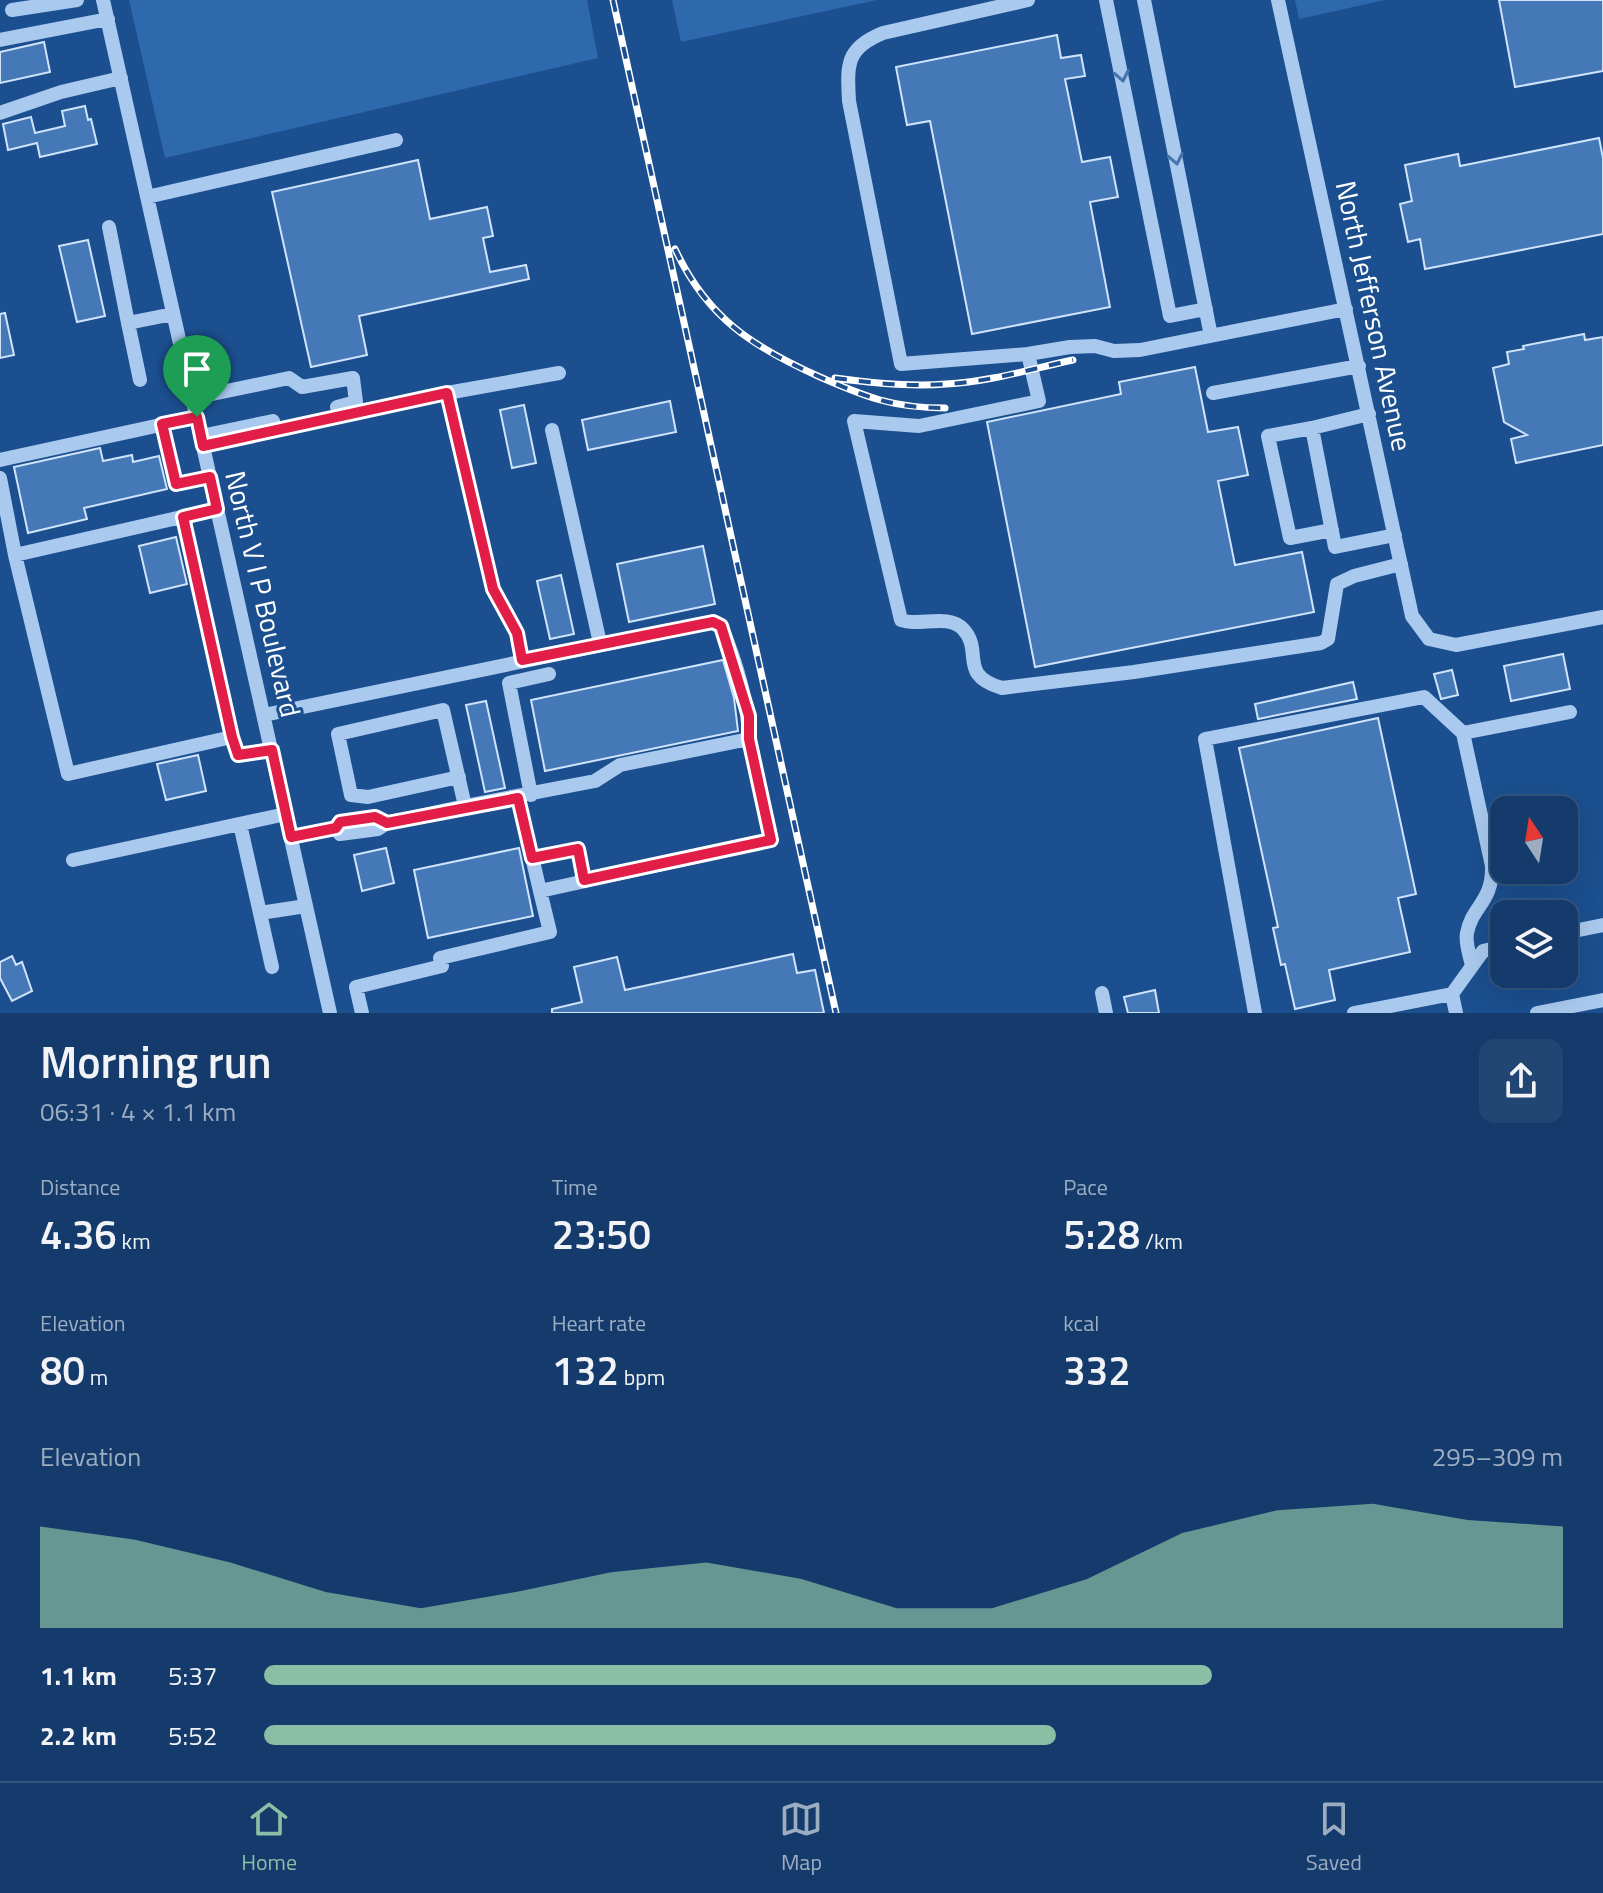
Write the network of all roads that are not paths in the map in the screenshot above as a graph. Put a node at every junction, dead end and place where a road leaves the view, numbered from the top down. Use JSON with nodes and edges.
{"nodes":[{"id":1,"x":77,"y":0,"type":"edge"},
{"id":2,"x":103,"y":0,"type":"edge"},
{"id":3,"x":1028,"y":0,"type":"edge"},
{"id":4,"x":1106,"y":0,"type":"edge"},
{"id":5,"x":1144,"y":0,"type":"edge"},
{"id":6,"x":1278,"y":0,"type":"edge"},
{"id":7,"x":12,"y":10,"type":"dead end"},
{"id":8,"x":108,"y":19,"type":"junction"},
{"id":9,"x":0,"y":40,"type":"edge"},
{"id":10,"x":121,"y":78,"type":"junction"},
{"id":11,"x":0,"y":113,"type":"edge"},
{"id":12,"x":396,"y":140,"type":"dead end"},
{"id":13,"x":147,"y":197,"type":"junction"},
{"id":14,"x":109,"y":227,"type":"dead end"},
{"id":15,"x":1206,"y":309,"type":"junction"},
{"id":16,"x":1346,"y":309,"type":"junction"},
{"id":17,"x":173,"y":314,"type":"junction"},
{"id":18,"x":128,"y":323,"type":"junction"},
{"id":19,"x":1211,"y":336,"type":"junction"},
{"id":20,"x":1028,"y":354,"type":"junction"},
{"id":21,"x":1359,"y":366,"type":"junction"},
{"id":22,"x":559,"y":373,"type":"dead end"},
{"id":23,"x":140,"y":380,"type":"dead end"},
{"id":24,"x":447,"y":393,"type":"junction"},
{"id":25,"x":1213,"y":393,"type":"dead end"},
{"id":26,"x":193,"y":398,"type":"junction"},
{"id":27,"x":1369,"y":414,"type":"junction"},
{"id":28,"x":197,"y":417,"type":"junction"},
{"id":29,"x":162,"y":424,"type":"junction"},
{"id":30,"x":1312,"y":428,"type":"junction"},
{"id":31,"x":552,"y":430,"type":"dead end"},
{"id":32,"x":202,"y":441,"type":"junction"},
{"id":33,"x":0,"y":460,"type":"edge"},
{"id":34,"x":210,"y":477,"type":"junction"},
{"id":35,"x":0,"y":478,"type":"edge"},
{"id":36,"x":217,"y":509,"type":"junction"},
{"id":37,"x":183,"y":517,"type":"junction"},
{"id":38,"x":1332,"y":530,"type":"junction"},
{"id":39,"x":1395,"y":535,"type":"junction"},
{"id":40,"x":15,"y":555,"type":"junction"},
{"id":41,"x":1401,"y":564,"type":"junction"},
{"id":42,"x":1603,"y":617,"type":"edge"},
{"id":43,"x":600,"y":643,"type":"junction"},
{"id":44,"x":522,"y":660,"type":"junction"},
{"id":45,"x":549,"y":674,"type":"dead end"},
{"id":46,"x":1570,"y":712,"type":"dead end"},
{"id":47,"x":264,"y":715,"type":"junction"},
{"id":48,"x":1463,"y":733,"type":"junction"},
{"id":49,"x":232,"y":737,"type":"junction"},
{"id":50,"x":749,"y":739,"type":"junction"},
{"id":51,"x":272,"y":750,"type":"junction"},
{"id":52,"x":459,"y":777,"type":"junction"},
{"id":53,"x":525,"y":796,"type":"junction"},
{"id":54,"x":465,"y":806,"type":"junction"},
{"id":55,"x":286,"y":814,"type":"junction"},
{"id":56,"x":240,"y":824,"type":"junction"},
{"id":57,"x":291,"y":837,"type":"junction"},
{"id":58,"x":532,"y":858,"type":"junction"},
{"id":59,"x":73,"y":860,"type":"dead end"},
{"id":60,"x":584,"y":880,"type":"junction"},
{"id":61,"x":540,"y":891,"type":"junction"},
{"id":62,"x":306,"y":906,"type":"junction"},
{"id":63,"x":260,"y":913,"type":"junction"},
{"id":64,"x":1603,"y":925,"type":"edge"},
{"id":65,"x":1578,"y":930,"type":"edge"},
{"id":66,"x":1490,"y":949,"type":"edge"},
{"id":67,"x":1472,"y":966,"type":"junction"},
{"id":68,"x":272,"y":967,"type":"dead end"},
{"id":69,"x":1102,"y":993,"type":"dead end"},
{"id":70,"x":1452,"y":994,"type":"junction"},
{"id":71,"x":1603,"y":1000,"type":"edge"},
{"id":72,"x":330,"y":1013,"type":"edge"},
{"id":73,"x":362,"y":1013,"type":"edge"},
{"id":74,"x":1106,"y":1013,"type":"edge"},
{"id":75,"x":1255,"y":1013,"type":"edge"},
{"id":76,"x":1354,"y":1013,"type":"edge"},
{"id":77,"x":1456,"y":1013,"type":"edge"},
{"id":78,"x":1537,"y":1013,"type":"edge"}],
"edges":[{"from":1,"to":7,"type":"street"},
{"from":2,"to":8,"type":"street","name":"North V I P Boulevard"},
{"from":3,"to":20,"type":"street"},
{"from":4,"to":15,"type":"street","one_way":true},
{"from":5,"to":15,"type":"street","one_way":true},
{"from":6,"to":16,"type":"street","name":"North Jefferson Avenue"},
{"from":8,"to":9,"type":"street"},
{"from":8,"to":10,"type":"street","name":"North V I P Boulevard"},
{"from":10,"to":11,"type":"street"},
{"from":10,"to":13,"type":"street","name":"North V I P Boulevard"},
{"from":12,"to":13,"type":"street"},
{"from":13,"to":17,"type":"street","name":"North V I P Boulevard"},
{"from":14,"to":18,"type":"street"},
{"from":15,"to":19,"type":"street"},
{"from":16,"to":19,"type":"street"},
{"from":16,"to":21,"type":"street","name":"North Jefferson Avenue"},
{"from":17,"to":18,"type":"street"},
{"from":17,"to":26,"type":"street","name":"North V I P Boulevard"},
{"from":18,"to":23,"type":"street"},
{"from":19,"to":20,"type":"street"},
{"from":20,"to":41,"type":"street"},
{"from":21,"to":25,"type":"street"},
{"from":21,"to":27,"type":"street","name":"North Jefferson Avenue"},
{"from":22,"to":24,"type":"street"},
{"from":24,"to":32,"type":"street"},
{"from":24,"to":44,"type":"street"},
{"from":26,"to":28,"type":"street","name":"North V I P Boulevard"},
{"from":26,"to":32,"type":"street"},
{"from":27,"to":30,"type":"street"},
{"from":27,"to":39,"type":"street","name":"North Jefferson Avenue"},
{"from":28,"to":29,"type":"street"},
{"from":28,"to":32,"type":"street","name":"North V I P Boulevard"},
{"from":29,"to":33,"type":"street"},
{"from":29,"to":34,"type":"street"},
{"from":30,"to":38,"type":"street"},
{"from":30,"to":38,"type":"street"},
{"from":31,"to":43,"type":"street"},
{"from":32,"to":34,"type":"street","name":"North V I P Boulevard"},
{"from":34,"to":36,"type":"street","name":"North V I P Boulevard"},
{"from":35,"to":40,"type":"street"},
{"from":36,"to":37,"type":"street"},
{"from":36,"to":47,"type":"street","name":"North V I P Boulevard"},
{"from":37,"to":40,"type":"street"},
{"from":37,"to":49,"type":"street"},
{"from":38,"to":39,"type":"street"},
{"from":39,"to":41,"type":"street","name":"North Jefferson Avenue"},
{"from":40,"to":49,"type":"street"},
{"from":41,"to":42,"type":"street","name":"North Jefferson Avenue"},
{"from":43,"to":44,"type":"street"},
{"from":43,"to":50,"type":"street"},
{"from":44,"to":47,"type":"street"},
{"from":45,"to":53,"type":"street"},
{"from":46,"to":48,"type":"street"},
{"from":47,"to":51,"type":"street","name":"North V I P Boulevard"},
{"from":48,"to":67,"type":"street"},
{"from":48,"to":75,"type":"street"},
{"from":49,"to":51,"type":"street"},
{"from":50,"to":53,"type":"street"},
{"from":50,"to":60,"type":"street"},
{"from":51,"to":55,"type":"street","name":"North V I P Boulevard"},
{"from":52,"to":52,"type":"street"},
{"from":52,"to":54,"type":"street"},
{"from":53,"to":54,"type":"street"},
{"from":53,"to":58,"type":"street"},
{"from":54,"to":57,"type":"street"},
{"from":55,"to":56,"type":"street"},
{"from":55,"to":57,"type":"street","name":"North V I P Boulevard"},
{"from":56,"to":59,"type":"street"},
{"from":56,"to":63,"type":"street"},
{"from":57,"to":62,"type":"street","name":"North V I P Boulevard"},
{"from":58,"to":60,"type":"street"},
{"from":58,"to":61,"type":"street"},
{"from":60,"to":61,"type":"street"},
{"from":61,"to":73,"type":"street"},
{"from":62,"to":63,"type":"street"},
{"from":62,"to":72,"type":"street","name":"North V I P Boulevard"},
{"from":63,"to":68,"type":"street"},
{"from":64,"to":65,"type":"street"},
{"from":66,"to":67,"type":"street"},
{"from":67,"to":70,"type":"street"},
{"from":69,"to":74,"type":"street"},
{"from":70,"to":76,"type":"street"},
{"from":70,"to":77,"type":"street"},
{"from":71,"to":78,"type":"street"}]}
